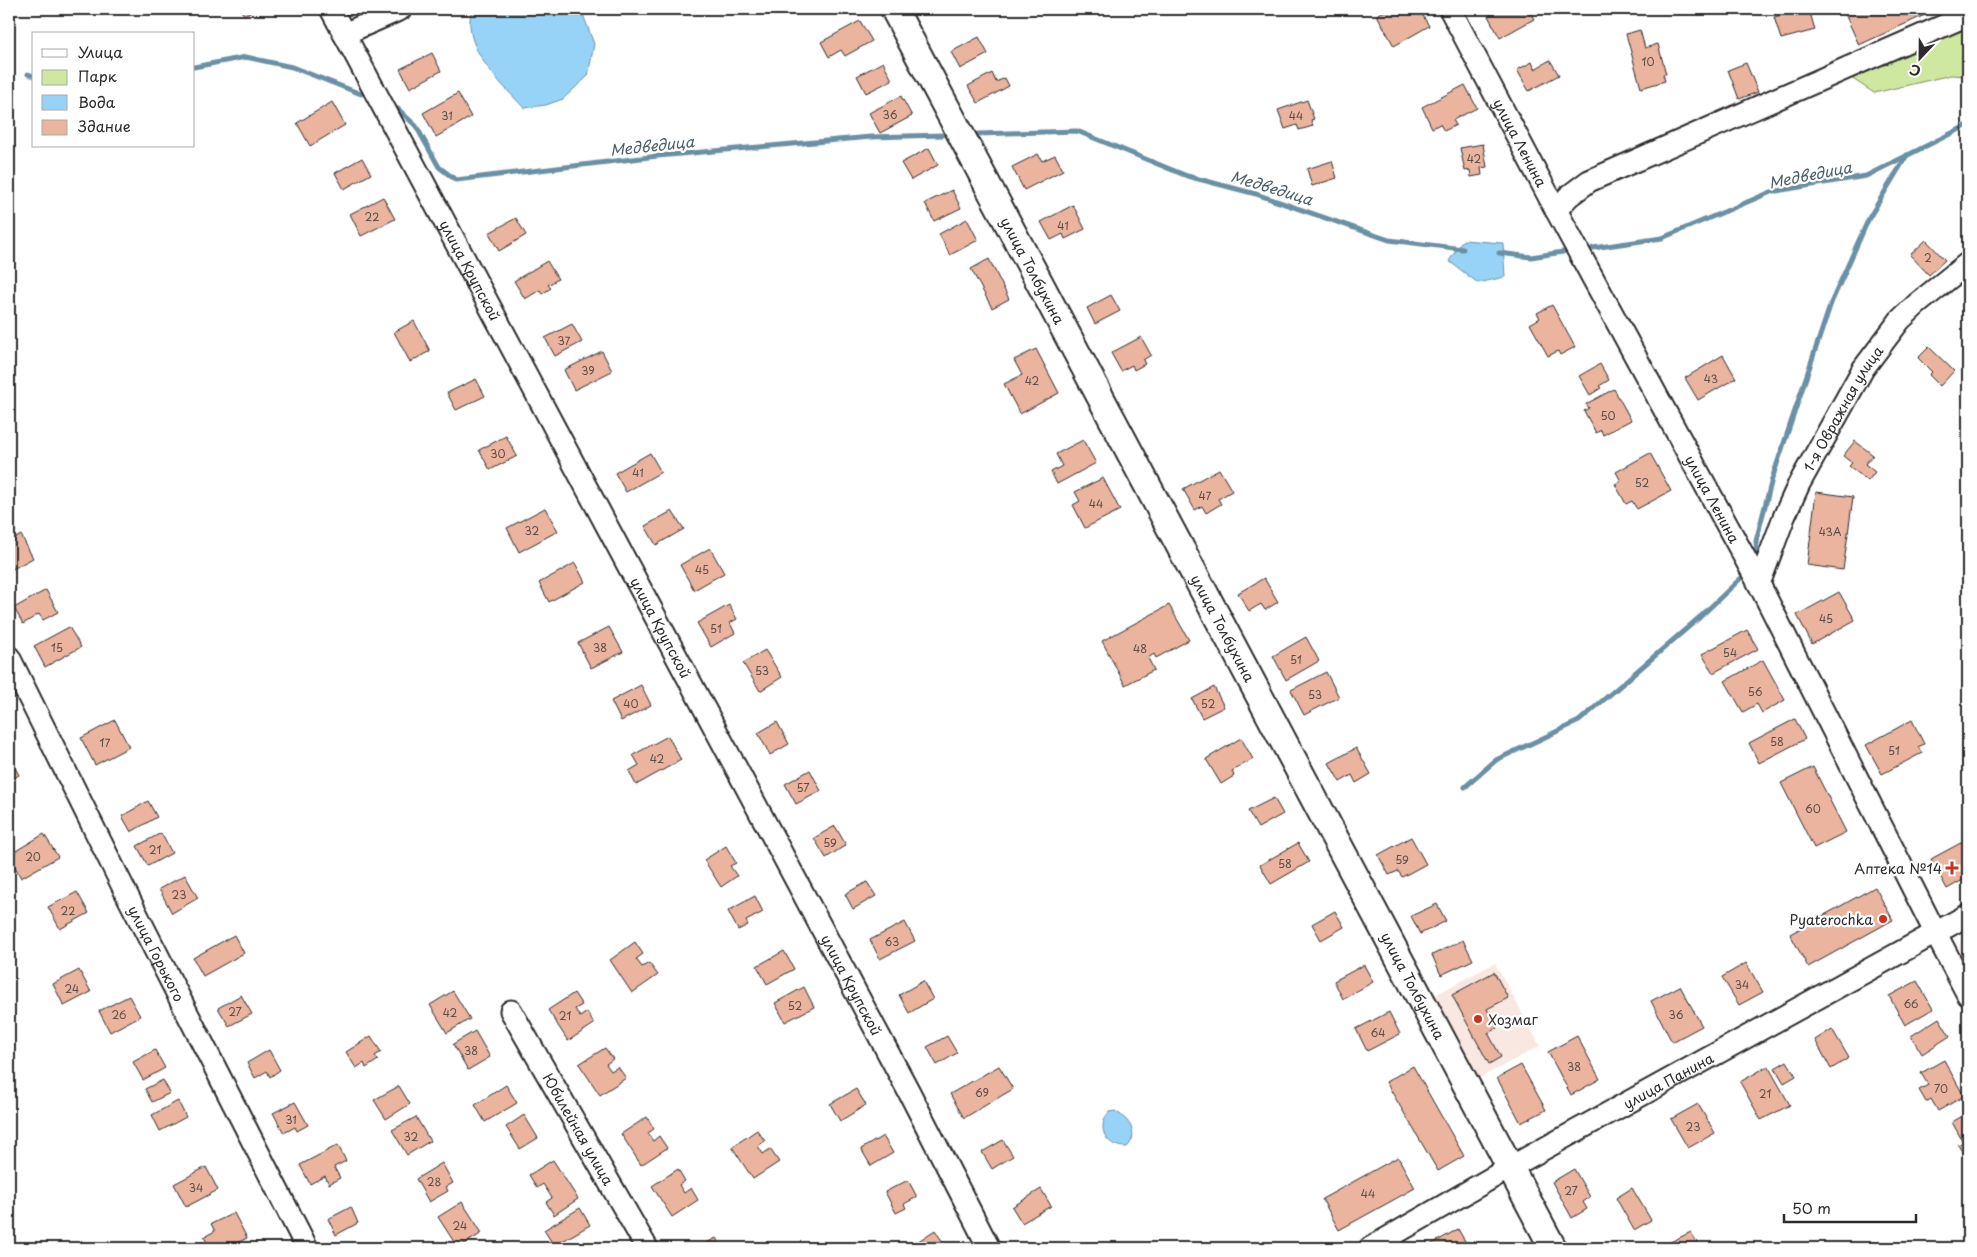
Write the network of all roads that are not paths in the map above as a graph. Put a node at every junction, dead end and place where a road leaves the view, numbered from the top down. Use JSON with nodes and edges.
{"nodes":[{"id":1,"x":330,"y":9,"type":"edge"},
{"id":2,"x":401,"y":9,"type":"edge"},
{"id":3,"x":894,"y":9,"type":"edge"},
{"id":4,"x":1450,"y":9,"type":"edge"},
{"id":5,"x":1968,"y":15,"type":"edge"},
{"id":6,"x":344,"y":34,"type":"junction"},
{"id":7,"x":1556,"y":210,"type":"junction"},
{"id":8,"x":1968,"y":263,"type":"edge"},
{"id":9,"x":1759,"y":584,"type":"junction"},
{"id":10,"x":9,"y":657,"type":"edge"},
{"id":11,"x":1968,"y":915,"type":"edge"},
{"id":12,"x":1936,"y":934,"type":"junction"},
{"id":13,"x":1968,"y":995,"type":"edge"},
{"id":14,"x":511,"y":1011,"type":"dead end"},
{"id":15,"x":1510,"y":1168,"type":"junction"},
{"id":16,"x":307,"y":1248,"type":"edge"},
{"id":17,"x":647,"y":1248,"type":"edge"},
{"id":18,"x":990,"y":1248,"type":"edge"},
{"id":19,"x":1370,"y":1248,"type":"edge"},
{"id":20,"x":1553,"y":1248,"type":"edge"}],
"edges":[{"from":1,"to":6,"type":"street","name":"улица Крупской"},
{"from":2,"to":6,"type":"street"},
{"from":3,"to":15,"type":"main road","name":"улица Толбухина"},
{"from":4,"to":7,"type":"street","name":"улица Ленина"},
{"from":5,"to":7,"type":"street"},
{"from":6,"to":18,"type":"street","name":"улица Крупской"},
{"from":7,"to":9,"type":"street","name":"улица Ленина"},
{"from":8,"to":9,"type":"street","name":"1-я Овражная улица"},
{"from":9,"to":12,"type":"street","name":"улица Ленина"},
{"from":10,"to":16,"type":"street","name":"улица Горького"},
{"from":11,"to":12,"type":"street","name":"улица Панина"},
{"from":12,"to":13,"type":"street","name":"улица Ленина"},
{"from":12,"to":15,"type":"street","name":"улица Панина"},
{"from":14,"to":17,"type":"street","name":"Юбилейная улица"},
{"from":15,"to":19,"type":"street","name":"улица Панина"},
{"from":15,"to":20,"type":"main road","name":"улица Толбухина"}]}
